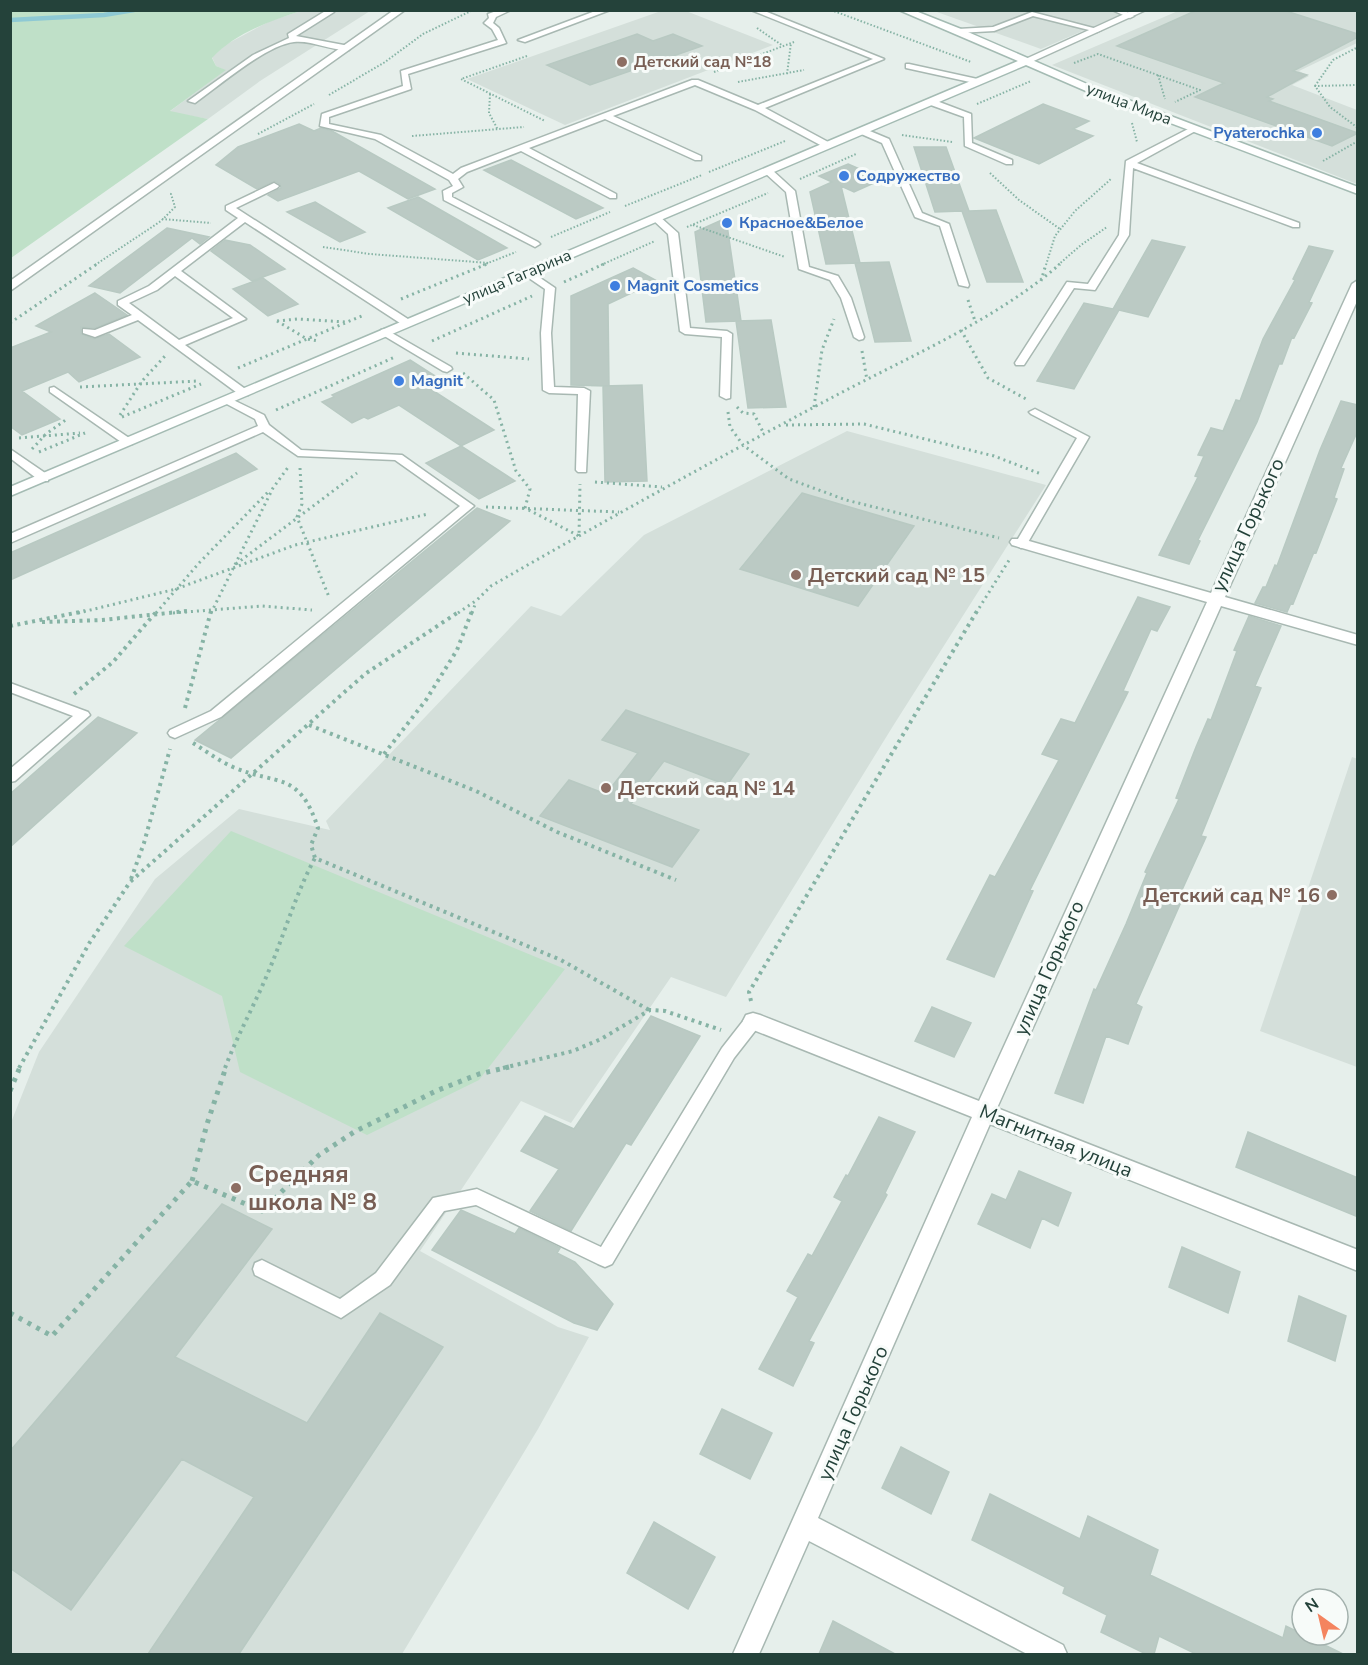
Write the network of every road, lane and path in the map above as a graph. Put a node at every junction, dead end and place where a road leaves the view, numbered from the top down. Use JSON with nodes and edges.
{"nodes":[{"id":1,"x":401,"y":10,"type":"edge"},
{"id":2,"x":473,"y":10,"type":"edge"},
{"id":3,"x":508,"y":10,"type":"edge"},
{"id":4,"x":607,"y":10,"type":"edge"},
{"id":5,"x":754,"y":10,"type":"edge"},
{"id":6,"x":831,"y":10,"type":"edge"},
{"id":7,"x":903,"y":10,"type":"edge"},
{"id":8,"x":1115,"y":10,"type":"edge"},
{"id":9,"x":1142,"y":10,"type":"edge"},
{"id":10,"x":330,"y":12,"type":"edge"},
{"id":11,"x":1032,"y":12,"type":"edge"},
{"id":12,"x":1130,"y":16,"type":"junction"},
{"id":13,"x":1097,"y":30,"type":"junction"},
{"id":14,"x":958,"y":32,"type":"junction"},
{"id":15,"x":813,"y":33,"type":"junction"},
{"id":16,"x":295,"y":40,"type":"junction"},
{"id":17,"x":522,"y":40,"type":"dead end"},
{"id":18,"x":791,"y":43,"type":"junction"},
{"id":19,"x":1358,"y":47,"type":"edge"},
{"id":20,"x":346,"y":48,"type":"junction"},
{"id":21,"x":528,"y":56,"type":"dead end"},
{"id":22,"x":1024,"y":62,"type":"junction"},
{"id":23,"x":909,"y":66,"type":"dead end"},
{"id":24,"x":807,"y":69,"type":"dead end"},
{"id":25,"x":787,"y":72,"type":"junction"},
{"id":26,"x":1001,"y":72,"type":"junction"},
{"id":27,"x":1158,"y":74,"type":"dead end"},
{"id":28,"x":695,"y":82,"type":"junction"},
{"id":29,"x":979,"y":82,"type":"junction"},
{"id":30,"x":1315,"y":86,"type":"junction"},
{"id":31,"x":1358,"y":86,"type":"edge"},
{"id":32,"x":712,"y":89,"type":"junction"},
{"id":33,"x":490,"y":93,"type":"junction"},
{"id":34,"x":782,"y":98,"type":"junction"},
{"id":35,"x":324,"y":99,"type":"dead end"},
{"id":36,"x":192,"y":101,"type":"dead end"},
{"id":37,"x":931,"y":102,"type":"junction"},
{"id":38,"x":314,"y":104,"type":"dead end"},
{"id":39,"x":1167,"y":106,"type":"dead end"},
{"id":40,"x":758,"y":108,"type":"junction"},
{"id":41,"x":607,"y":117,"type":"junction"},
{"id":42,"x":541,"y":125,"type":"dead end"},
{"id":43,"x":531,"y":127,"type":"dead end"},
{"id":44,"x":1358,"y":128,"type":"edge"},
{"id":45,"x":1195,"y":129,"type":"junction"},
{"id":46,"x":499,"y":130,"type":"junction"},
{"id":47,"x":862,"y":130,"type":"junction"},
{"id":48,"x":913,"y":130,"type":"dead end"},
{"id":49,"x":804,"y":133,"type":"junction"},
{"id":50,"x":902,"y":135,"type":"junction"},
{"id":51,"x":378,"y":137,"type":"junction"},
{"id":52,"x":249,"y":138,"type":"dead end"},
{"id":53,"x":886,"y":141,"type":"junction"},
{"id":54,"x":969,"y":144,"type":"junction"},
{"id":55,"x":827,"y":145,"type":"junction"},
{"id":56,"x":523,"y":149,"type":"junction"},
{"id":57,"x":698,"y":158,"type":"dead end"},
{"id":58,"x":1009,"y":162,"type":"joint"},
{"id":59,"x":1129,"y":164,"type":"junction"},
{"id":60,"x":768,"y":171,"type":"junction"},
{"id":61,"x":453,"y":178,"type":"junction"},
{"id":62,"x":274,"y":186,"type":"dead end"},
{"id":63,"x":786,"y":186,"type":"junction"},
{"id":64,"x":179,"y":187,"type":"dead end"},
{"id":65,"x":1358,"y":191,"type":"edge"},
{"id":66,"x":613,"y":196,"type":"dead end"},
{"id":67,"x":1125,"y":215,"type":"junction"},
{"id":68,"x":244,"y":218,"type":"junction"},
{"id":69,"x":656,"y":218,"type":"junction"},
{"id":70,"x":162,"y":219,"type":"junction"},
{"id":71,"x":235,"y":225,"type":"junction"},
{"id":72,"x":693,"y":225,"type":"junction"},
{"id":73,"x":1296,"y":225,"type":"dead end"},
{"id":74,"x":1060,"y":229,"type":"junction"},
{"id":75,"x":673,"y":233,"type":"junction"},
{"id":76,"x":535,"y":244,"type":"junction"},
{"id":77,"x":287,"y":245,"type":"junction"},
{"id":78,"x":803,"y":262,"type":"junction"},
{"id":79,"x":489,"y":263,"type":"junction"},
{"id":80,"x":175,"y":271,"type":"junction"},
{"id":81,"x":527,"y":272,"type":"junction"},
{"id":82,"x":1041,"y":281,"type":"junction"},
{"id":83,"x":1358,"y":284,"type":"edge"},
{"id":84,"x":964,"y":285,"type":"joint"},
{"id":85,"x":10,"y":288,"type":"edge"},
{"id":86,"x":550,"y":288,"type":"junction"},
{"id":87,"x":846,"y":298,"type":"junction"},
{"id":88,"x":382,"y":307,"type":"junction"},
{"id":89,"x":139,"y":316,"type":"junction"},
{"id":90,"x":346,"y":322,"type":"junction"},
{"id":91,"x":975,"y":322,"type":"junction"},
{"id":92,"x":10,"y":323,"type":"edge"},
{"id":93,"x":407,"y":323,"type":"junction"},
{"id":94,"x":961,"y":330,"type":"junction"},
{"id":95,"x":87,"y":331,"type":"dead end"},
{"id":96,"x":385,"y":332,"type":"junction"},
{"id":97,"x":860,"y":337,"type":"joint"},
{"id":98,"x":307,"y":339,"type":"junction"},
{"id":99,"x":323,"y":342,"type":"dead end"},
{"id":100,"x":177,"y":344,"type":"junction"},
{"id":101,"x":435,"y":345,"type":"dead end"},
{"id":102,"x":414,"y":349,"type":"junction"},
{"id":103,"x":455,"y":353,"type":"dead end"},
{"id":104,"x":548,"y":362,"type":"junction"},
{"id":105,"x":1020,"y":363,"type":"dead end"},
{"id":106,"x":447,"y":369,"type":"dead end"},
{"id":107,"x":462,"y":372,"type":"dead end"},
{"id":108,"x":220,"y":375,"type":"junction"},
{"id":109,"x":867,"y":380,"type":"junction"},
{"id":110,"x":141,"y":383,"type":"junction"},
{"id":111,"x":54,"y":390,"type":"joint"},
{"id":112,"x":244,"y":393,"type":"junction"},
{"id":113,"x":726,"y":396,"type":"junction"},
{"id":114,"x":227,"y":400,"type":"junction"},
{"id":115,"x":814,"y":408,"type":"junction"},
{"id":116,"x":81,"y":409,"type":"junction"},
{"id":117,"x":1035,"y":412,"type":"joint"},
{"id":118,"x":262,"y":422,"type":"junction"},
{"id":119,"x":104,"y":425,"type":"junction"},
{"id":120,"x":782,"y":425,"type":"junction"},
{"id":121,"x":84,"y":433,"type":"junction"},
{"id":122,"x":764,"y":434,"type":"junction"},
{"id":123,"x":45,"y":436,"type":"junction"},
{"id":124,"x":10,"y":438,"type":"edge"},
{"id":125,"x":128,"y":442,"type":"junction"},
{"id":126,"x":743,"y":445,"type":"junction"},
{"id":127,"x":298,"y":453,"type":"junction"},
{"id":128,"x":380,"y":456,"type":"junction"},
{"id":129,"x":18,"y":457,"type":"edge"},
{"id":130,"x":581,"y":475,"type":"joint"},
{"id":131,"x":44,"y":478,"type":"junction"},
{"id":132,"x":1058,"y":480,"type":"junction"},
{"id":133,"x":594,"y":482,"type":"dead end"},
{"id":134,"x":277,"y":483,"type":"junction"},
{"id":135,"x":663,"y":488,"type":"junction"},
{"id":136,"x":10,"y":492,"type":"edge"},
{"id":137,"x":468,"y":506,"type":"junction"},
{"id":138,"x":525,"y":508,"type":"junction"},
{"id":139,"x":579,"y":511,"type":"junction"},
{"id":140,"x":620,"y":512,"type":"junction"},
{"id":141,"x":297,"y":517,"type":"junction"},
{"id":142,"x":579,"y":536,"type":"junction"},
{"id":143,"x":10,"y":539,"type":"edge"},
{"id":144,"x":306,"y":542,"type":"junction"},
{"id":145,"x":1019,"y":543,"type":"junction"},
{"id":146,"x":235,"y":564,"type":"junction"},
{"id":147,"x":232,"y":569,"type":"junction"},
{"id":148,"x":176,"y":589,"type":"junction"},
{"id":149,"x":477,"y":600,"type":"junction"},
{"id":150,"x":1214,"y":600,"type":"junction"},
{"id":151,"x":213,"y":609,"type":"junction"},
{"id":152,"x":155,"y":613,"type":"junction"},
{"id":153,"x":337,"y":614,"type":"junction"},
{"id":154,"x":27,"y":622,"type":"junction"},
{"id":155,"x":10,"y":626,"type":"edge"},
{"id":156,"x":1358,"y":640,"type":"edge"},
{"id":157,"x":10,"y":687,"type":"edge"},
{"id":158,"x":59,"y":706,"type":"junction"},
{"id":159,"x":309,"y":725,"type":"junction"},
{"id":160,"x":175,"y":733,"type":"junction"},
{"id":161,"x":384,"y":754,"type":"junction"},
{"id":162,"x":10,"y":777,"type":"edge"},
{"id":163,"x":315,"y":858,"type":"junction"},
{"id":164,"x":676,"y":880,"type":"dead end"},
{"id":165,"x":130,"y":882,"type":"junction"},
{"id":166,"x":650,"y":1010,"type":"junction"},
{"id":167,"x":755,"y":1022,"type":"junction"},
{"id":168,"x":10,"y":1091,"type":"edge"},
{"id":169,"x":984,"y":1113,"type":"junction"},
{"id":170,"x":192,"y":1180,"type":"junction"},
{"id":171,"x":1358,"y":1262,"type":"edge"},
{"id":172,"x":262,"y":1269,"type":"dead end"},
{"id":173,"x":10,"y":1313,"type":"edge"},
{"id":174,"x":805,"y":1525,"type":"junction"},
{"id":175,"x":746,"y":1654,"type":"edge"},
{"id":176,"x":1054,"y":1654,"type":"edge"}],
"edges":[{"from":1,"to":20,"type":"street"},
{"from":2,"to":35,"type":"path"},
{"from":3,"to":51,"type":"lane"},
{"from":4,"to":17,"type":"lane"},
{"from":5,"to":15,"type":"lane"},
{"from":6,"to":26,"type":"path"},
{"from":7,"to":14,"type":"street","name":"улица Мира"},
{"from":8,"to":12,"type":"lane"},
{"from":9,"to":12,"type":"street","name":"улица Гагарина"},
{"from":10,"to":16,"type":"lane"},
{"from":11,"to":13,"type":"lane"},
{"from":11,"to":14,"type":"lane"},
{"from":12,"to":13,"type":"street","name":"улица Гагарина"},
{"from":13,"to":22,"type":"street","name":"улица Гагарина"},
{"from":14,"to":22,"type":"street","name":"улица Мира"},
{"from":15,"to":18,"type":"path"},
{"from":15,"to":34,"type":"lane"},
{"from":16,"to":20,"type":"lane"},
{"from":16,"to":36,"type":"lane"},
{"from":18,"to":25,"type":"path"},
{"from":18,"to":28,"type":"path"},
{"from":19,"to":30,"type":"path"},
{"from":20,"to":85,"type":"street"},
{"from":21,"to":33,"type":"path"},
{"from":22,"to":26,"type":"street","name":"улица Гагарина"},
{"from":22,"to":45,"type":"street","name":"улица Мира"},
{"from":23,"to":29,"type":"lane"},
{"from":24,"to":25,"type":"path"},
{"from":25,"to":32,"type":"path"},
{"from":25,"to":34,"type":"path"},
{"from":26,"to":29,"type":"street","name":"улица Гагарина"},
{"from":27,"to":39,"type":"path"},
{"from":28,"to":32,"type":"lane"},
{"from":28,"to":41,"type":"lane"},
{"from":29,"to":37,"type":"street","name":"улица Гагарина"},
{"from":30,"to":31,"type":"path"},
{"from":30,"to":44,"type":"path"},
{"from":32,"to":40,"type":"lane"},
{"from":33,"to":42,"type":"path"},
{"from":33,"to":46,"type":"path"},
{"from":34,"to":40,"type":"lane"},
{"from":37,"to":47,"type":"street","name":"улица Гагарина"},
{"from":37,"to":54,"type":"lane"},
{"from":38,"to":52,"type":"path"},
{"from":40,"to":49,"type":"lane"},
{"from":41,"to":56,"type":"lane"},
{"from":41,"to":57,"type":"lane"},
{"from":43,"to":46,"type":"path"},
{"from":45,"to":59,"type":"lane"},
{"from":45,"to":65,"type":"street","name":"улица Мира"},
{"from":46,"to":51,"type":"path"},
{"from":46,"to":56,"type":"path"},
{"from":47,"to":53,"type":"lane"},
{"from":47,"to":55,"type":"street","name":"улица Гагарина"},
{"from":48,"to":50,"type":"path"},
{"from":49,"to":55,"type":"lane"},
{"from":49,"to":76,"type":"path"},
{"from":50,"to":53,"type":"path"},
{"from":50,"to":54,"type":"path"},
{"from":51,"to":61,"type":"lane"},
{"from":53,"to":63,"type":"path"},
{"from":53,"to":84,"type":"lane"},
{"from":54,"to":58,"type":"lane"},
{"from":55,"to":60,"type":"street","name":"улица Гагарина"},
{"from":56,"to":61,"type":"lane"},
{"from":56,"to":66,"type":"lane"},
{"from":58,"to":74,"type":"path"},
{"from":59,"to":67,"type":"lane"},
{"from":59,"to":73,"type":"lane"},
{"from":59,"to":74,"type":"path"},
{"from":60,"to":63,"type":"lane"},
{"from":60,"to":69,"type":"street","name":"улица Гагарина"},
{"from":61,"to":76,"type":"lane"},
{"from":62,"to":68,"type":"lane"},
{"from":63,"to":72,"type":"path"},
{"from":63,"to":78,"type":"lane"},
{"from":64,"to":70,"type":"path"},
{"from":67,"to":82,"type":"path"},
{"from":67,"to":105,"type":"lane"},
{"from":68,"to":71,"type":"lane"},
{"from":68,"to":77,"type":"lane"},
{"from":69,"to":75,"type":"lane"},
{"from":69,"to":81,"type":"street","name":"улица Гагарина"},
{"from":70,"to":71,"type":"path"},
{"from":70,"to":92,"type":"path"},
{"from":71,"to":80,"type":"lane"},
{"from":72,"to":75,"type":"path"},
{"from":72,"to":78,"type":"path"},
{"from":74,"to":82,"type":"path"},
{"from":75,"to":86,"type":"path"},
{"from":75,"to":113,"type":"lane"},
{"from":76,"to":79,"type":"path"},
{"from":77,"to":79,"type":"path"},
{"from":77,"to":88,"type":"lane"},
{"from":78,"to":87,"type":"lane"},
{"from":79,"to":88,"type":"path"},
{"from":80,"to":89,"type":"lane"},
{"from":80,"to":100,"type":"lane"},
{"from":81,"to":86,"type":"lane"},
{"from":81,"to":93,"type":"street","name":"улица Гагарина"},
{"from":82,"to":91,"type":"path"},
{"from":83,"to":150,"type":"street","name":"улица Горького"},
{"from":84,"to":91,"type":"path"},
{"from":86,"to":101,"type":"path"},
{"from":86,"to":104,"type":"lane"},
{"from":87,"to":97,"type":"lane"},
{"from":87,"to":115,"type":"path"},
{"from":88,"to":90,"type":"path"},
{"from":88,"to":93,"type":"lane"},
{"from":89,"to":95,"type":"lane"},
{"from":89,"to":100,"type":"lane"},
{"from":90,"to":98,"type":"path"},
{"from":90,"to":98,"type":"path"},
{"from":91,"to":94,"type":"path"},
{"from":93,"to":96,"type":"street","name":"улица Гагарина"},
{"from":94,"to":109,"type":"path"},
{"from":94,"to":117,"type":"path"},
{"from":96,"to":102,"type":"lane"},
{"from":96,"to":112,"type":"street","name":"улица Гагарина"},
{"from":97,"to":109,"type":"path"},
{"from":98,"to":99,"type":"path"},
{"from":98,"to":108,"type":"path"},
{"from":100,"to":108,"type":"lane"},
{"from":100,"to":110,"type":"path"},
{"from":102,"to":106,"type":"lane"},
{"from":102,"to":118,"type":"path"},
{"from":103,"to":104,"type":"path"},
{"from":104,"to":130,"type":"lane"},
{"from":107,"to":138,"type":"path"},
{"from":108,"to":112,"type":"lane"},
{"from":109,"to":115,"type":"path"},
{"from":110,"to":110,"type":"path"},
{"from":110,"to":111,"type":"path"},
{"from":111,"to":116,"type":"lane"},
{"from":112,"to":114,"type":"street","name":"улица Гагарина"},
{"from":113,"to":122,"type":"path"},
{"from":113,"to":126,"type":"path"},
{"from":114,"to":118,"type":"lane"},
{"from":114,"to":125,"type":"street","name":"улица Гагарина"},
{"from":115,"to":120,"type":"path"},
{"from":116,"to":119,"type":"lane"},
{"from":116,"to":123,"type":"path"},
{"from":117,"to":132,"type":"lane"},
{"from":118,"to":127,"type":"lane"},
{"from":118,"to":143,"type":"lane"},
{"from":119,"to":121,"type":"path"},
{"from":119,"to":125,"type":"lane"},
{"from":120,"to":122,"type":"path"},
{"from":120,"to":132,"type":"path"},
{"from":121,"to":123,"type":"path"},
{"from":121,"to":129,"type":"path"},
{"from":122,"to":126,"type":"path"},
{"from":123,"to":124,"type":"path"},
{"from":123,"to":129,"type":"path"},
{"from":125,"to":131,"type":"street","name":"улица Гагарина"},
{"from":126,"to":135,"type":"path"},
{"from":126,"to":145,"type":"path"},
{"from":127,"to":128,"type":"lane"},
{"from":127,"to":134,"type":"path"},
{"from":127,"to":141,"type":"path"},
{"from":128,"to":137,"type":"lane"},
{"from":128,"to":141,"type":"path"},
{"from":129,"to":131,"type":"lane"},
{"from":130,"to":139,"type":"path"},
{"from":131,"to":136,"type":"street","name":"улица Гагарина"},
{"from":132,"to":145,"type":"lane"},
{"from":133,"to":135,"type":"path"},
{"from":134,"to":146,"type":"path"},
{"from":134,"to":148,"type":"path"},
{"from":135,"to":140,"type":"path"},
{"from":137,"to":138,"type":"path"},
{"from":137,"to":144,"type":"path"},
{"from":137,"to":153,"type":"lane"},
{"from":138,"to":139,"type":"path"},
{"from":138,"to":142,"type":"path"},
{"from":139,"to":140,"type":"path"},
{"from":139,"to":142,"type":"path"},
{"from":140,"to":142,"type":"path"},
{"from":141,"to":144,"type":"path"},
{"from":141,"to":146,"type":"path"},
{"from":142,"to":149,"type":"path"},
{"from":144,"to":147,"type":"path"},
{"from":144,"to":153,"type":"path"},
{"from":145,"to":150,"type":"street"},
{"from":145,"to":167,"type":"path"},
{"from":146,"to":147,"type":"path"},
{"from":147,"to":148,"type":"path"},
{"from":147,"to":151,"type":"path"},
{"from":148,"to":152,"type":"path"},
{"from":148,"to":154,"type":"path"},
{"from":149,"to":159,"type":"path"},
{"from":149,"to":161,"type":"path"},
{"from":150,"to":156,"type":"street"},
{"from":150,"to":169,"type":"street","name":"улица Горького"},
{"from":151,"to":152,"type":"path"},
{"from":151,"to":153,"type":"path"},
{"from":151,"to":160,"type":"path"},
{"from":152,"to":154,"type":"path"},
{"from":152,"to":158,"type":"path"},
{"from":153,"to":160,"type":"lane"},
{"from":154,"to":155,"type":"path"},
{"from":157,"to":158,"type":"lane"},
{"from":158,"to":162,"type":"lane"},
{"from":159,"to":161,"type":"path"},
{"from":159,"to":165,"type":"path"},
{"from":160,"to":163,"type":"path"},
{"from":160,"to":165,"type":"path"},
{"from":161,"to":164,"type":"path"},
{"from":163,"to":166,"type":"path"},
{"from":163,"to":170,"type":"path"},
{"from":165,"to":168,"type":"path"},
{"from":166,"to":167,"type":"path"},
{"from":166,"to":170,"type":"path"},
{"from":167,"to":169,"type":"street","name":"Магнитная улица"},
{"from":167,"to":172,"type":"lane"},
{"from":169,"to":171,"type":"street","name":"Магнитная улица"},
{"from":169,"to":174,"type":"street","name":"улица Горького"},
{"from":170,"to":173,"type":"path"},
{"from":174,"to":175,"type":"street","name":"улица Горького"},
{"from":174,"to":176,"type":"street"}]}
